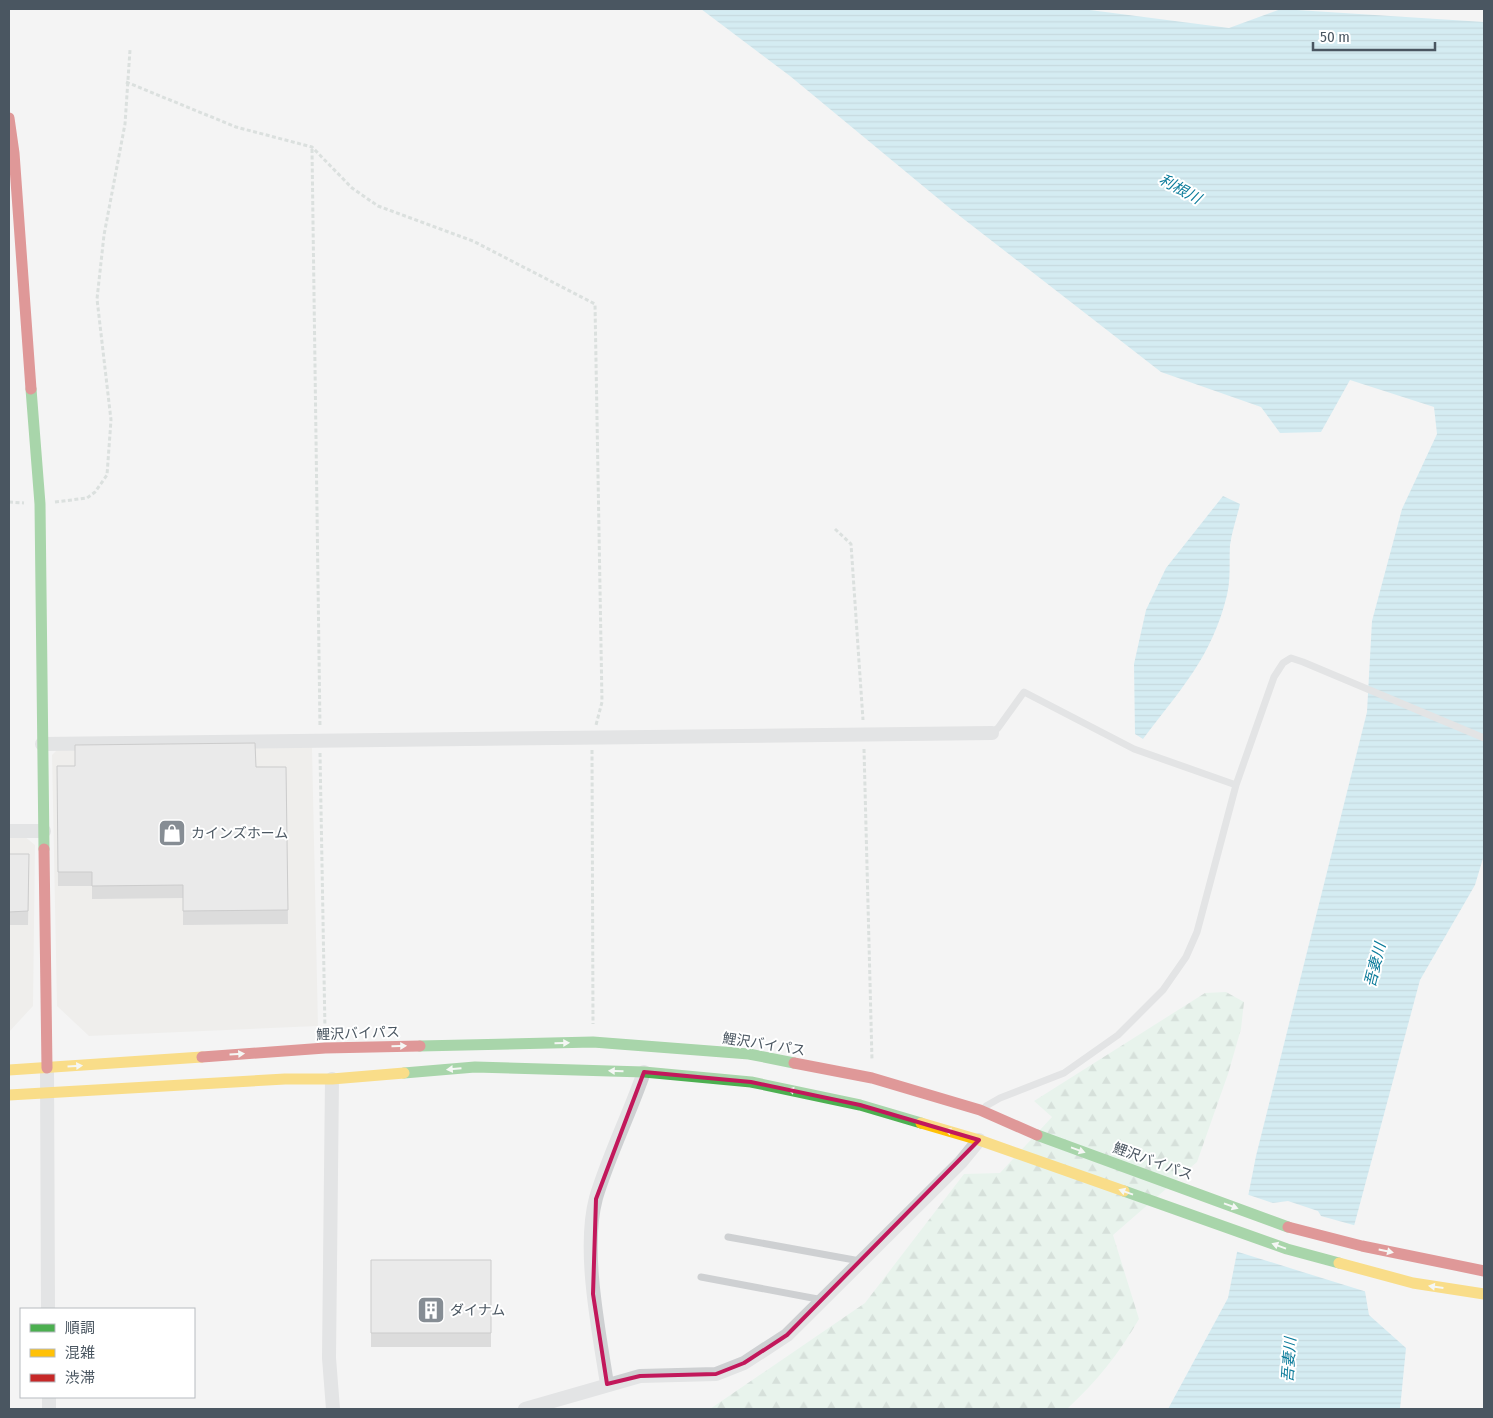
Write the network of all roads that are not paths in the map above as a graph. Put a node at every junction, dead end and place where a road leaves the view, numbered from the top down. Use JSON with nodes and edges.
{"nodes":[{"id":1,"x":9,"y":118,"type":"edge"},
{"id":2,"x":992,"y":733,"type":"joint"},
{"id":3,"x":1484,"y":738,"type":"edge"},
{"id":4,"x":42,"y":744,"type":"junction"},
{"id":5,"x":1236,"y":785,"type":"junction"},
{"id":6,"x":9,"y":831,"type":"edge"},
{"id":7,"x":44,"y":831,"type":"junction"},
{"id":8,"x":48,"y":1068,"type":"junction"},
{"id":9,"x":9,"y":1070,"type":"edge"},
{"id":10,"x":644,"y":1072,"type":"junction"},
{"id":11,"x":332,"y":1078,"type":"junction"},
{"id":12,"x":48,"y":1093,"type":"junction"},
{"id":13,"x":9,"y":1095,"type":"edge"},
{"id":14,"x":980,"y":1110,"type":"junction"},
{"id":15,"x":980,"y":1140,"type":"junction"},
{"id":16,"x":728,"y":1237,"type":"dead end"},
{"id":17,"x":861,"y":1261,"type":"junction"},
{"id":18,"x":1484,"y":1272,"type":"edge"},
{"id":19,"x":701,"y":1278,"type":"dead end"},
{"id":20,"x":1484,"y":1294,"type":"edge"},
{"id":21,"x":823,"y":1300,"type":"junction"},
{"id":22,"x":48,"y":1308,"type":"edge"},
{"id":23,"x":607,"y":1384,"type":"junction"},
{"id":24,"x":333,"y":1409,"type":"edge"},
{"id":25,"x":525,"y":1409,"type":"edge"}],
"edges":[{"from":1,"to":4,"type":"main road"},
{"from":2,"to":4,"type":"street"},
{"from":2,"to":5,"type":"lane"},
{"from":3,"to":5,"type":"lane"},
{"from":4,"to":7,"type":"main road"},
{"from":5,"to":14,"type":"lane"},
{"from":6,"to":7,"type":"street"},
{"from":7,"to":8,"type":"main road"},
{"from":8,"to":9,"type":"main road","name":"鯉沢バイパス"},
{"from":8,"to":12,"type":"street"},
{"from":8,"to":14,"type":"main road","name":"鯉沢バイパス","one_way":true},
{"from":10,"to":11,"type":"main road","one_way":true},
{"from":15,"to":10,"type":"main road","one_way":true},
{"from":10,"to":23,"type":"street"},
{"from":11,"to":12,"type":"main road"},
{"from":11,"to":24,"type":"street"},
{"from":12,"to":13,"type":"main road"},
{"from":12,"to":22,"type":"street"},
{"from":14,"to":18,"type":"main road","name":"鯉沢バイパス","one_way":true},
{"from":15,"to":17,"type":"street"},
{"from":20,"to":15,"type":"main road","one_way":true},
{"from":16,"to":17,"type":"lane"},
{"from":17,"to":21,"type":"street"},
{"from":19,"to":21,"type":"lane"},
{"from":21,"to":23,"type":"street"},
{"from":23,"to":25,"type":"street"}]}
